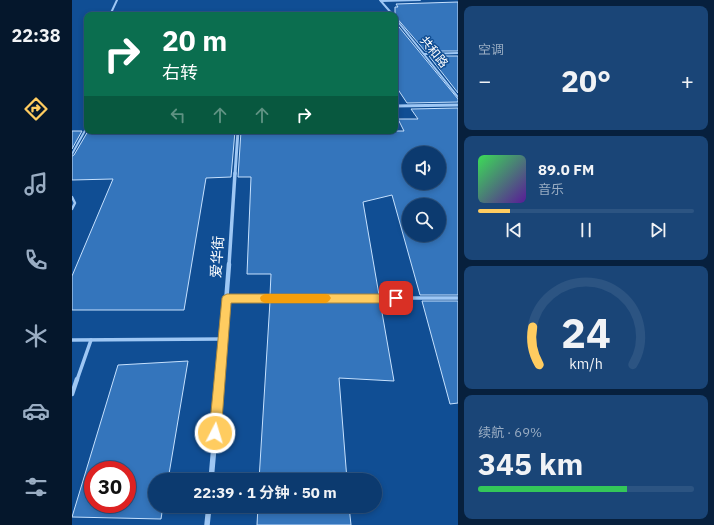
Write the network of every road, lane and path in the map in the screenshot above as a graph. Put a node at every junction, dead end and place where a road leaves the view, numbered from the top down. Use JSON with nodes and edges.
{"nodes":[{"id":1,"x":118,"y":0,"type":"edge"},
{"id":2,"x":420,"y":0,"type":"edge"},
{"id":3,"x":380,"y":1,"type":"edge"},
{"id":4,"x":112,"y":12,"type":"edge"},
{"id":5,"x":389,"y":12,"type":"edge"},
{"id":6,"x":398,"y":22,"type":"edge"},
{"id":7,"x":458,"y":53,"type":"edge"},
{"id":8,"x":424,"y":54,"type":"junction"},
{"id":9,"x":458,"y":97,"type":"edge"},
{"id":10,"x":458,"y":105,"type":"edge"},
{"id":11,"x":398,"y":106,"type":"edge"},
{"id":12,"x":84,"y":132,"type":"edge"},
{"id":13,"x":238,"y":134,"type":"edge"},
{"id":14,"x":72,"y":154,"type":"edge"},
{"id":15,"x":72,"y":197,"type":"edge"},
{"id":16,"x":72,"y":209,"type":"edge"},
{"id":17,"x":227,"y":298,"type":"junction"},
{"id":18,"x":458,"y":298,"type":"edge"},
{"id":19,"x":223,"y":339,"type":"junction"},
{"id":20,"x":72,"y":340,"type":"edge"},
{"id":21,"x":91,"y":340,"type":"junction"},
{"id":22,"x":72,"y":394,"type":"edge"},
{"id":23,"x":212,"y":473,"type":"edge"},
{"id":24,"x":208,"y":513,"type":"edge"},
{"id":25,"x":207,"y":525,"type":"edge"}],
"edges":[{"from":1,"to":4,"type":"street"},
{"from":2,"to":3,"type":"street"},
{"from":3,"to":5,"type":"street"},
{"from":6,"to":8,"type":"street","name":"共和路"},
{"from":7,"to":8,"type":"street"},
{"from":8,"to":9,"type":"street","name":"共和路"},
{"from":10,"to":11,"type":"street"},
{"from":12,"to":14,"type":"lane"},
{"from":13,"to":17,"type":"street","name":"爱华街"},
{"from":15,"to":16,"type":"lane"},
{"from":17,"to":18,"type":"lane"},
{"from":17,"to":19,"type":"street","name":"爱华街"},
{"from":19,"to":21,"type":"lane"},
{"from":19,"to":23,"type":"street","name":"爱华街"},
{"from":20,"to":21,"type":"lane"},
{"from":21,"to":22,"type":"lane"},
{"from":24,"to":25,"type":"street"}]}
